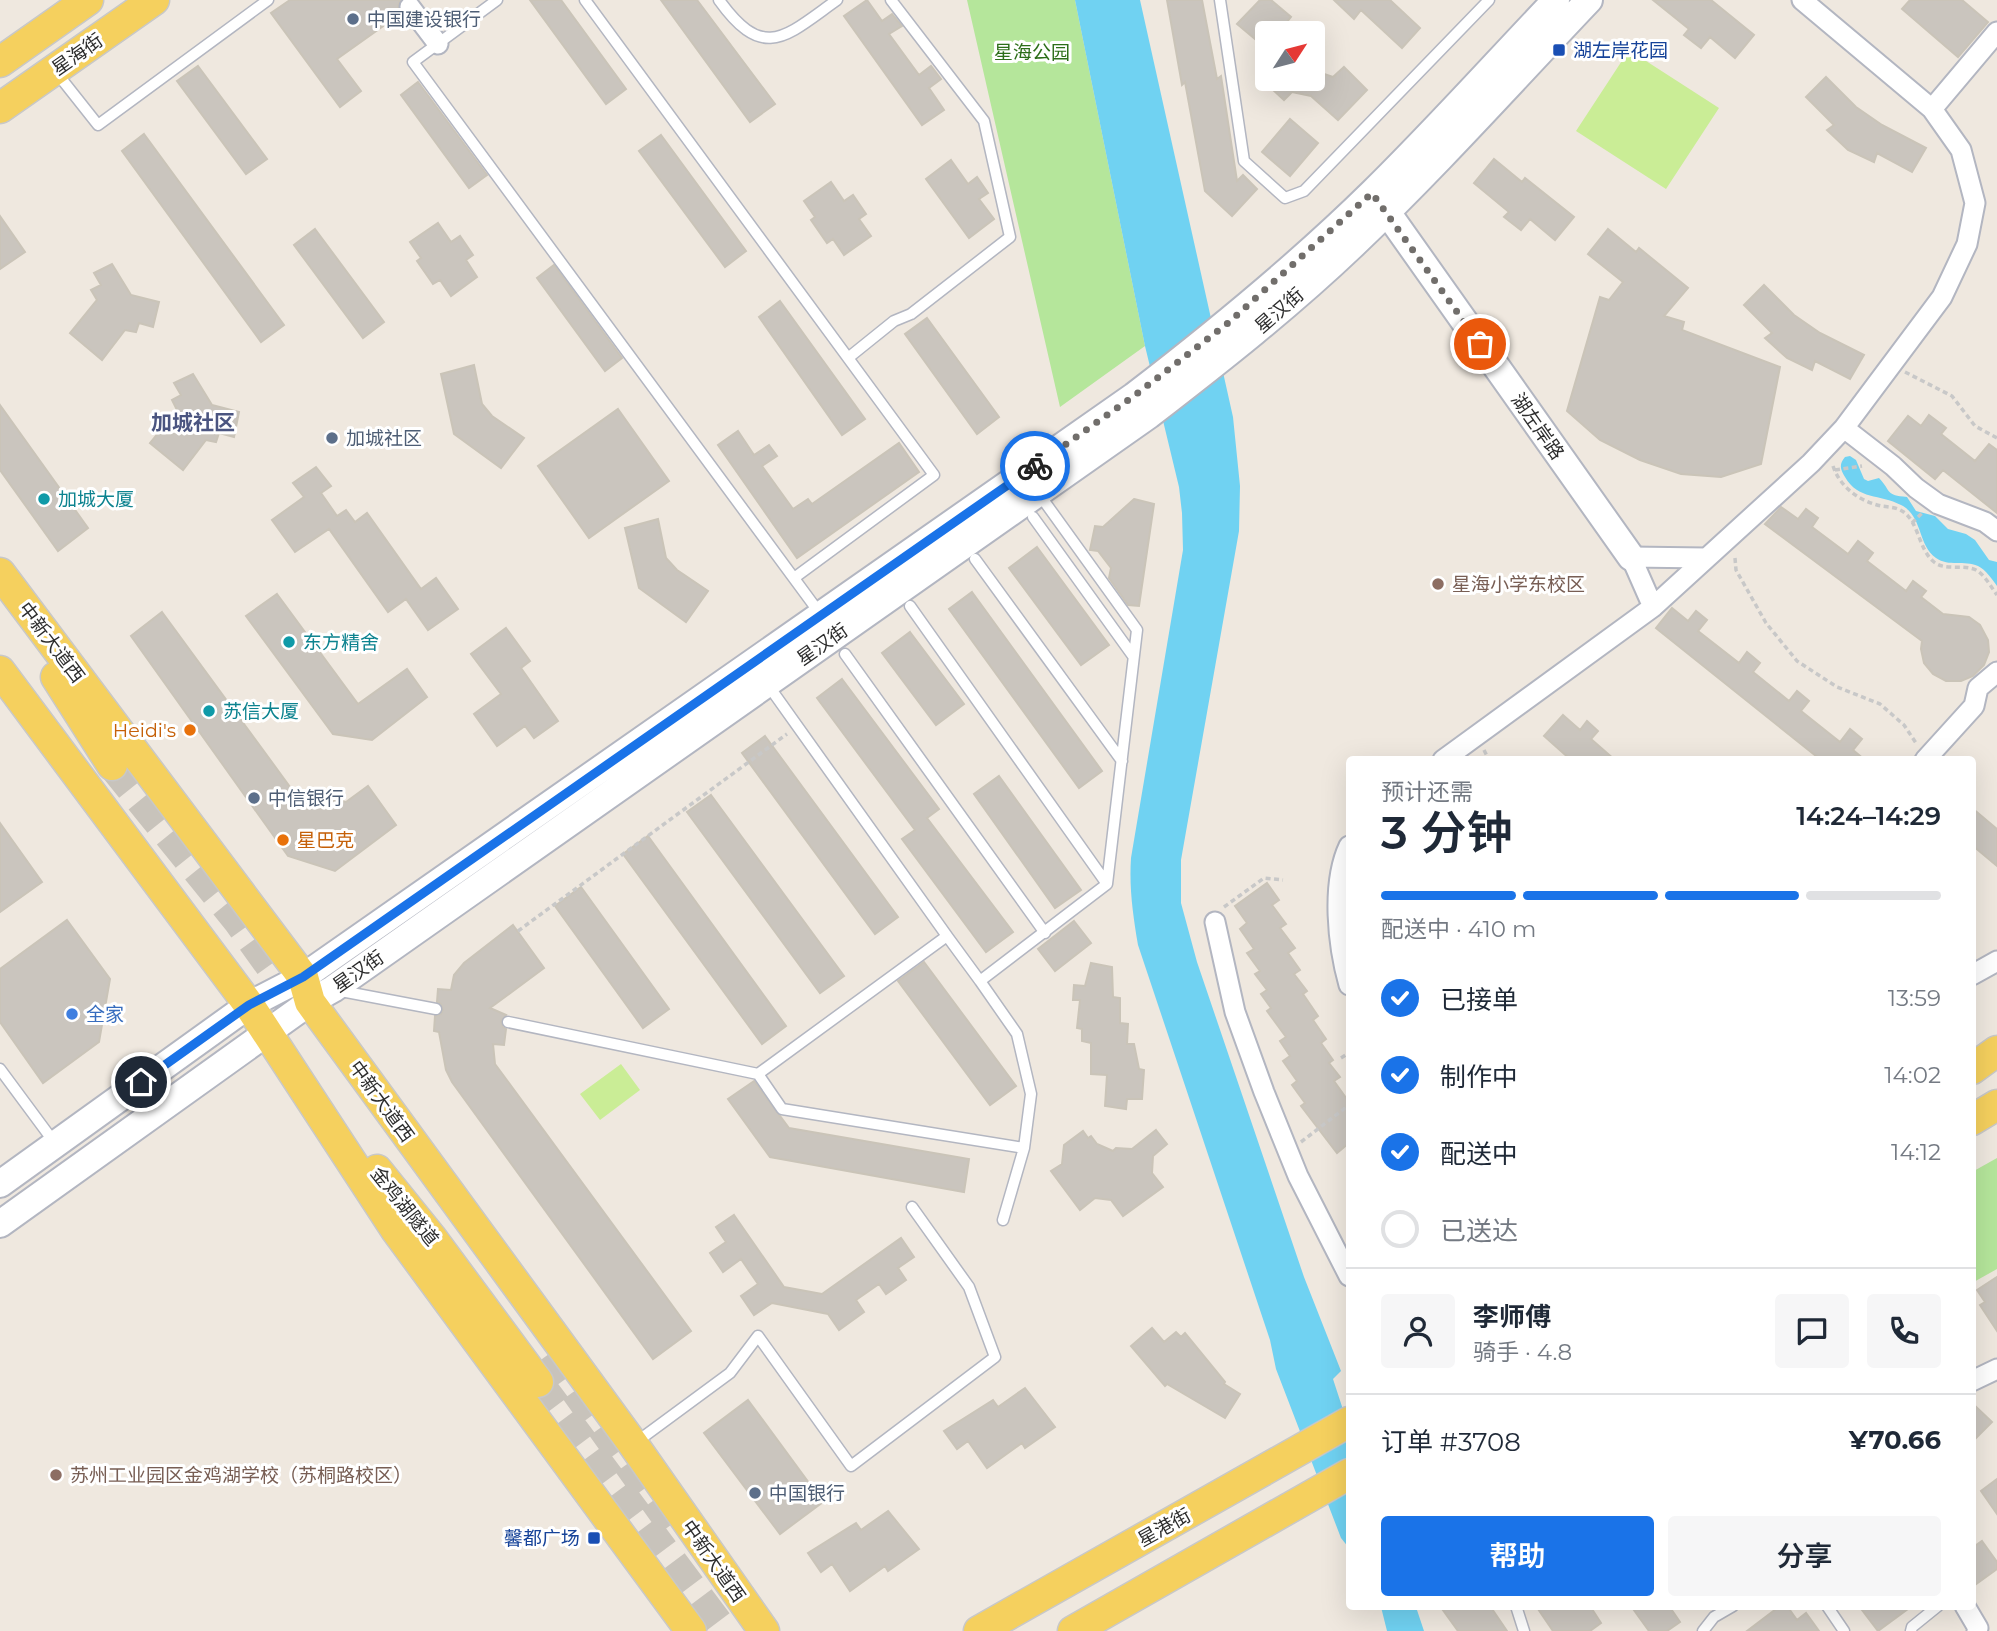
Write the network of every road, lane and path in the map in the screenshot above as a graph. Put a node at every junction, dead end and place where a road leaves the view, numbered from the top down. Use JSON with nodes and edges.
{"nodes":[{"id":1,"x":88,"y":0,"type":"edge"},
{"id":2,"x":154,"y":0,"type":"edge"},
{"id":3,"x":268,"y":0,"type":"edge"},
{"id":4,"x":497,"y":0,"type":"edge"},
{"id":5,"x":584,"y":0,"type":"edge"},
{"id":6,"x":719,"y":0,"type":"edge"},
{"id":7,"x":837,"y":0,"type":"edge"},
{"id":8,"x":891,"y":0,"type":"edge"},
{"id":9,"x":1220,"y":0,"type":"edge"},
{"id":10,"x":1489,"y":0,"type":"edge"},
{"id":11,"x":1556,"y":0,"type":"edge"},
{"id":12,"x":1589,"y":0,"type":"edge"},
{"id":13,"x":1802,"y":0,"type":"edge"},
{"id":14,"x":410,"y":6,"type":"dead end"},
{"id":15,"x":1997,"y":32,"type":"edge"},
{"id":16,"x":438,"y":44,"type":"junction"},
{"id":17,"x":0,"y":62,"type":"edge"},
{"id":18,"x":54,"y":69,"type":"junction"},
{"id":19,"x":0,"y":108,"type":"edge"},
{"id":20,"x":1932,"y":109,"type":"junction"},
{"id":21,"x":1380,"y":202,"type":"junction"},
{"id":22,"x":848,"y":358,"type":"junction"},
{"id":23,"x":1891,"y":365,"type":"junction"},
{"id":24,"x":1142,"y":405,"type":"junction"},
{"id":25,"x":1844,"y":428,"type":"junction"},
{"id":26,"x":1997,"y":438,"type":"edge"},
{"id":27,"x":1825,"y":449,"type":"junction"},
{"id":28,"x":1859,"y":467,"type":"dead end"},
{"id":29,"x":1837,"y":470,"type":"junction"},
{"id":30,"x":1035,"y":505,"type":"junction"},
{"id":31,"x":1997,"y":531,"type":"edge"},
{"id":32,"x":1731,"y":535,"type":"junction"},
{"id":33,"x":1631,"y":557,"type":"junction"},
{"id":34,"x":975,"y":558,"type":"dead end"},
{"id":35,"x":1706,"y":558,"type":"junction"},
{"id":36,"x":0,"y":573,"type":"edge"},
{"id":37,"x":794,"y":578,"type":"junction"},
{"id":38,"x":0,"y":590,"type":"edge"},
{"id":39,"x":1997,"y":595,"type":"edge"},
{"id":40,"x":910,"y":606,"type":"dead end"},
{"id":41,"x":1653,"y":607,"type":"junction"},
{"id":42,"x":821,"y":615,"type":"junction"},
{"id":43,"x":845,"y":653,"type":"dead end"},
{"id":44,"x":1133,"y":656,"type":"junction"},
{"id":45,"x":0,"y":671,"type":"edge"},
{"id":46,"x":1997,"y":672,"type":"edge"},
{"id":47,"x":767,"y":683,"type":"junction"},
{"id":48,"x":798,"y":726,"type":"junction"},
{"id":49,"x":1448,"y":756,"type":"edge"},
{"id":50,"x":1924,"y":756,"type":"edge"},
{"id":51,"x":1929,"y":756,"type":"edge"},
{"id":52,"x":1122,"y":761,"type":"junction"},
{"id":53,"x":112,"y":765,"type":"tunnel mouth"},
{"id":54,"x":1346,"y":854,"type":"edge"},
{"id":55,"x":1283,"y":880,"type":"dead end"},
{"id":56,"x":1107,"y":884,"type":"junction"},
{"id":57,"x":1215,"y":922,"type":"joint"},
{"id":58,"x":518,"y":931,"type":"dead end"},
{"id":59,"x":1045,"y":933,"type":"junction"},
{"id":60,"x":947,"y":936,"type":"junction"},
{"id":61,"x":1997,"y":961,"type":"edge"},
{"id":62,"x":1346,"y":973,"type":"edge"},
{"id":63,"x":1976,"y":973,"type":"edge"},
{"id":64,"x":980,"y":981,"type":"junction"},
{"id":65,"x":316,"y":990,"type":"junction"},
{"id":66,"x":249,"y":1005,"type":"junction"},
{"id":67,"x":436,"y":1009,"type":"dead end"},
{"id":68,"x":508,"y":1022,"type":"dead end"},
{"id":69,"x":267,"y":1033,"type":"junction"},
{"id":70,"x":1346,"y":1055,"type":"edge"},
{"id":71,"x":1340,"y":1058,"type":"dead end"},
{"id":72,"x":0,"y":1069,"type":"edge"},
{"id":73,"x":758,"y":1074,"type":"junction"},
{"id":74,"x":1997,"y":1105,"type":"edge"},
{"id":75,"x":1346,"y":1107,"type":"edge"},
{"id":76,"x":1976,"y":1117,"type":"edge"},
{"id":77,"x":55,"y":1144,"type":"junction"},
{"id":78,"x":1024,"y":1148,"type":"junction"},
{"id":79,"x":1288,"y":1152,"type":"junction"},
{"id":80,"x":0,"y":1184,"type":"edge"},
{"id":81,"x":912,"y":1207,"type":"dead end"},
{"id":82,"x":1003,"y":1220,"type":"dead end"},
{"id":83,"x":0,"y":1224,"type":"edge"},
{"id":84,"x":1346,"y":1270,"type":"edge"},
{"id":85,"x":1997,"y":1369,"type":"edge"},
{"id":86,"x":1976,"y":1379,"type":"edge"},
{"id":87,"x":538,"y":1382,"type":"tunnel mouth"},
{"id":88,"x":1346,"y":1424,"type":"edge"},
{"id":89,"x":632,"y":1444,"type":"junction"},
{"id":90,"x":1346,"y":1476,"type":"edge"},
{"id":91,"x":1517,"y":1610,"type":"edge"},
{"id":92,"x":1725,"y":1610,"type":"edge"},
{"id":93,"x":1830,"y":1610,"type":"edge"},
{"id":94,"x":1933,"y":1610,"type":"edge"},
{"id":95,"x":1967,"y":1610,"type":"edge"},
{"id":96,"x":691,"y":1631,"type":"edge"},
{"id":97,"x":764,"y":1631,"type":"edge"},
{"id":98,"x":979,"y":1631,"type":"edge"},
{"id":99,"x":1073,"y":1631,"type":"edge"},
{"id":100,"x":1524,"y":1631,"type":"edge"},
{"id":101,"x":1703,"y":1631,"type":"edge"},
{"id":102,"x":1844,"y":1631,"type":"edge"},
{"id":103,"x":1911,"y":1631,"type":"edge"},
{"id":104,"x":1977,"y":1631,"type":"edge"}],
"edges":[{"from":1,"to":17,"type":"main road","name":"星海街"},
{"from":2,"to":18,"type":"main road","name":"星海街"},
{"from":3,"to":18,"type":"lane"},
{"from":4,"to":16,"type":"lane"},
{"from":5,"to":22,"type":"lane"},
{"from":6,"to":7,"type":"lane"},
{"from":8,"to":22,"type":"lane"},
{"from":9,"to":10,"type":"lane"},
{"from":11,"to":21,"type":"main road","name":"星汉街"},
{"from":12,"to":21,"type":"main road","name":"星汉街"},
{"from":13,"to":20,"type":"street"},
{"from":14,"to":16,"type":"street"},
{"from":15,"to":20,"type":"street"},
{"from":16,"to":37,"type":"lane"},
{"from":18,"to":19,"type":"main road","name":"星海街"},
{"from":20,"to":23,"type":"street"},
{"from":21,"to":24,"type":"main road","name":"星汉街"},
{"from":21,"to":33,"type":"main road","name":"湖左岸路"},
{"from":22,"to":37,"type":"lane"},
{"from":23,"to":25,"type":"street"},
{"from":23,"to":26,"type":"path"},
{"from":24,"to":30,"type":"main road","name":"星汉街"},
{"from":24,"to":42,"type":"main road","name":"星汉街"},
{"from":25,"to":27,"type":"street"},
{"from":25,"to":31,"type":"street"},
{"from":27,"to":29,"type":"path"},
{"from":27,"to":32,"type":"street"},
{"from":28,"to":29,"type":"path"},
{"from":29,"to":39,"type":"path"},
{"from":30,"to":44,"type":"lane"},
{"from":30,"to":44,"type":"lane"},
{"from":30,"to":47,"type":"main road","name":"星汉街"},
{"from":32,"to":35,"type":"street"},
{"from":32,"to":50,"type":"path"},
{"from":33,"to":35,"type":"street"},
{"from":33,"to":41,"type":"street"},
{"from":34,"to":52,"type":"lane"},
{"from":35,"to":41,"type":"street"},
{"from":36,"to":65,"type":"main road","name":"中新大道西"},
{"from":37,"to":42,"type":"lane"},
{"from":38,"to":53,"type":"main road"},
{"from":40,"to":56,"type":"lane"},
{"from":41,"to":49,"type":"street"},
{"from":42,"to":65,"type":"main road","name":"星汉街"},
{"from":43,"to":59,"type":"lane"},
{"from":44,"to":52,"type":"lane"},
{"from":45,"to":66,"type":"main road"},
{"from":46,"to":51,"type":"street"},
{"from":47,"to":48,"type":"lane"},
{"from":47,"to":65,"type":"main road","name":"星汉街"},
{"from":48,"to":58,"type":"path"},
{"from":48,"to":60,"type":"lane"},
{"from":52,"to":56,"type":"lane"},
{"from":54,"to":62,"type":"street"},
{"from":55,"to":57,"type":"path"},
{"from":56,"to":59,"type":"lane"},
{"from":57,"to":79,"type":"street"},
{"from":59,"to":64,"type":"lane"},
{"from":60,"to":64,"type":"lane"},
{"from":60,"to":73,"type":"lane"},
{"from":61,"to":63,"type":"street"},
{"from":64,"to":78,"type":"lane"},
{"from":65,"to":66,"type":"main road","name":"星汉街"},
{"from":65,"to":67,"type":"lane"},
{"from":65,"to":69,"type":"main road","name":"星汉街"},
{"from":65,"to":89,"type":"main road","name":"中新大道西"},
{"from":66,"to":69,"type":"main road"},
{"from":66,"to":77,"type":"main road","name":"星汉街"},
{"from":68,"to":73,"type":"lane"},
{"from":69,"to":83,"type":"main road","name":"星汉街"},
{"from":69,"to":87,"type":"main road","name":"金鸡湖隧道"},
{"from":69,"to":96,"type":"main road"},
{"from":70,"to":71,"type":"path"},
{"from":72,"to":77,"type":"lane"},
{"from":73,"to":78,"type":"lane"},
{"from":74,"to":76,"type":"main road"},
{"from":75,"to":79,"type":"path"},
{"from":77,"to":80,"type":"main road","name":"星汉街"},
{"from":78,"to":82,"type":"lane"},
{"from":79,"to":84,"type":"street"},
{"from":81,"to":89,"type":"lane"},
{"from":85,"to":86,"type":"street"},
{"from":88,"to":98,"type":"main road","name":"星港街"},
{"from":89,"to":97,"type":"main road","name":"中新大道西"},
{"from":90,"to":99,"type":"main road"},
{"from":91,"to":100,"type":"lane"},
{"from":92,"to":101,"type":"lane"},
{"from":93,"to":102,"type":"lane"},
{"from":94,"to":103,"type":"lane"},
{"from":95,"to":104,"type":"street"}]}
